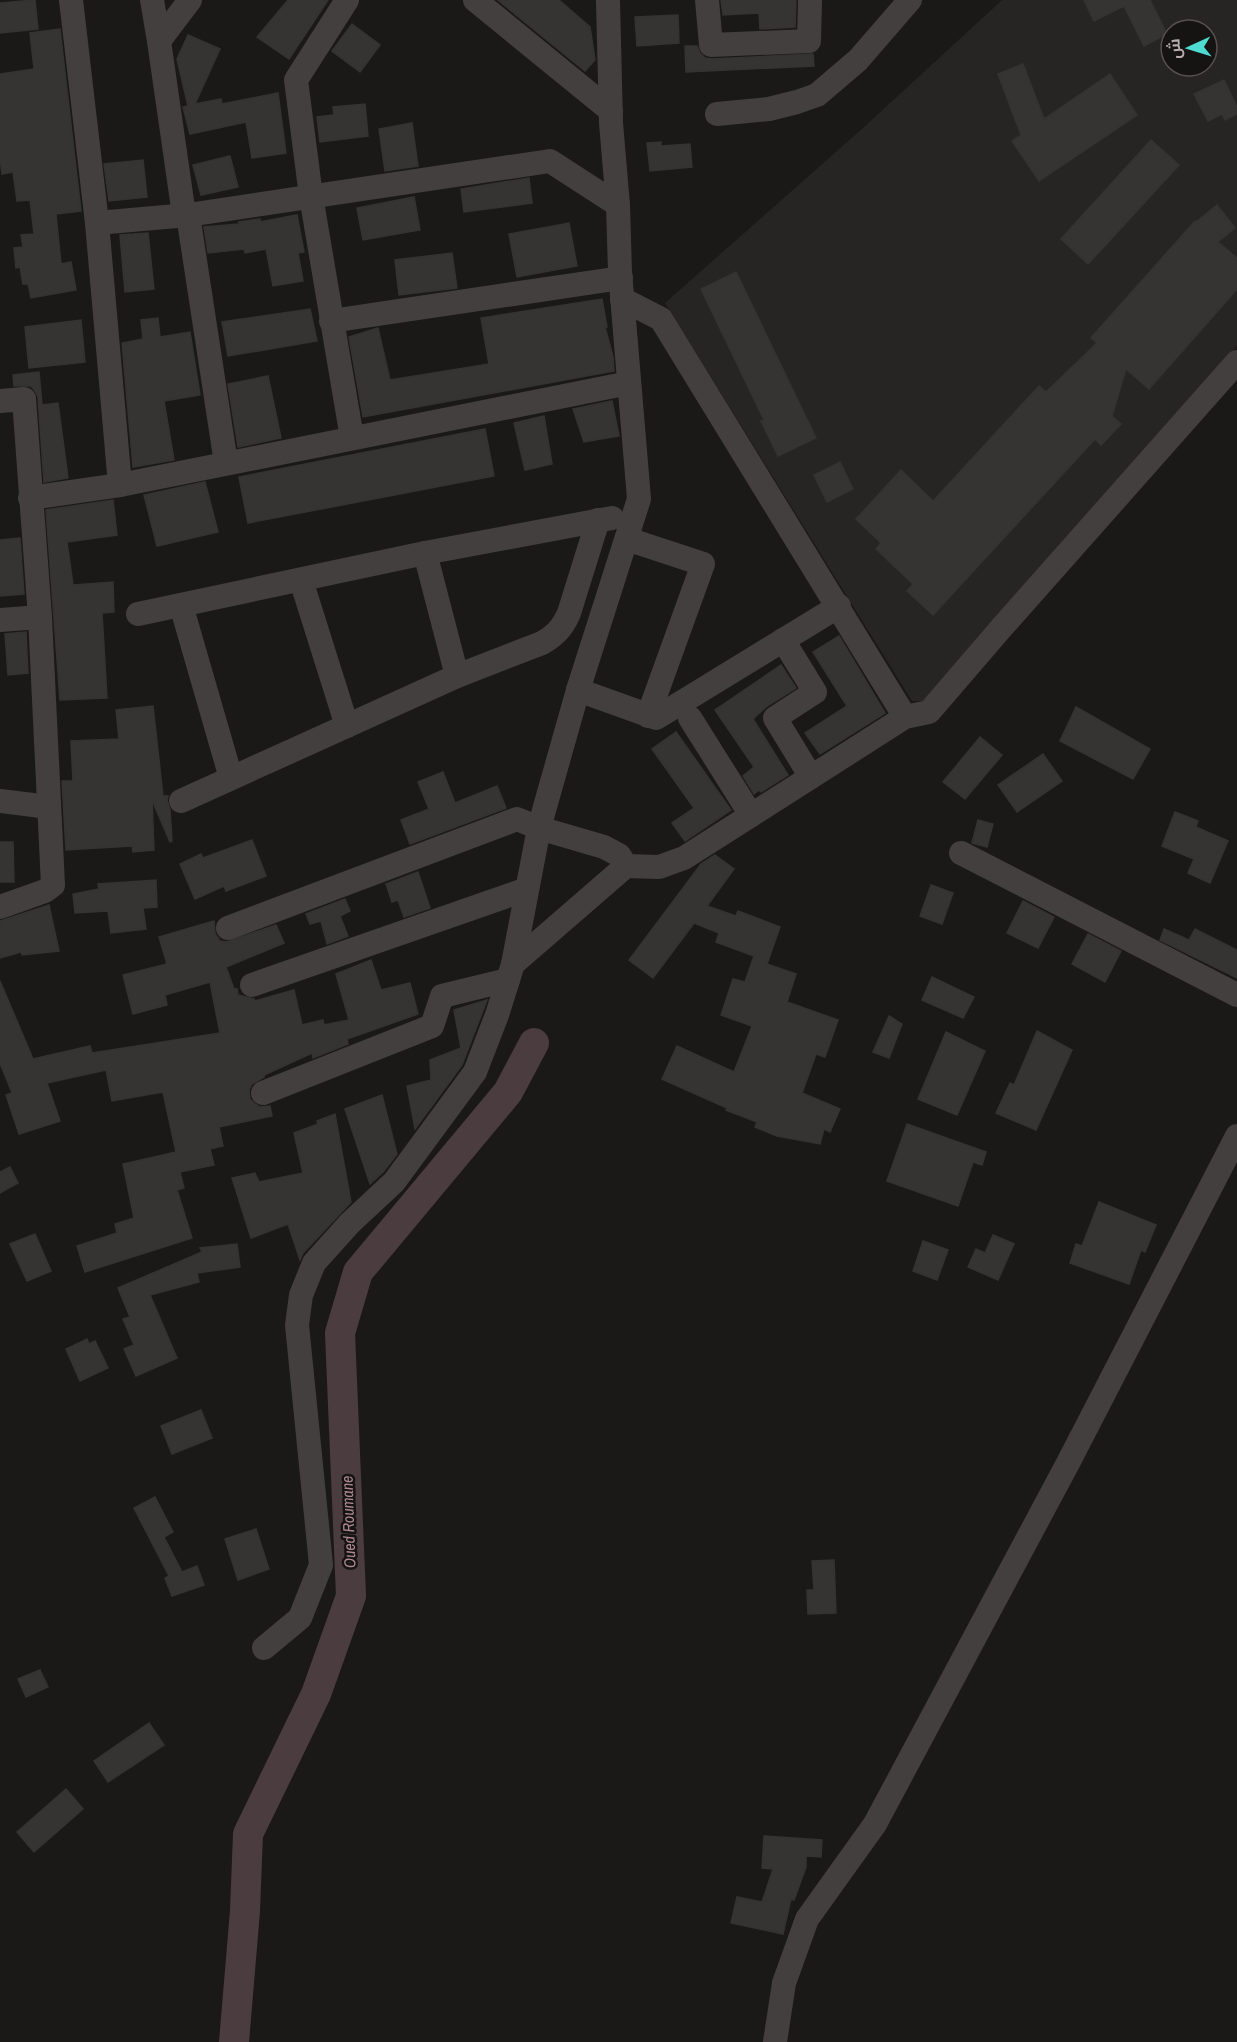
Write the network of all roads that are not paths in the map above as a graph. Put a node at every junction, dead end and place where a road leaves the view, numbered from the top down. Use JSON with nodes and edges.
{"nodes":[{"id":1,"x":71,"y":0,"type":"edge"},
{"id":2,"x":152,"y":0,"type":"edge"},
{"id":3,"x":190,"y":0,"type":"edge"},
{"id":4,"x":347,"y":0,"type":"edge"},
{"id":5,"x":476,"y":0,"type":"edge"},
{"id":6,"x":608,"y":0,"type":"edge"},
{"id":7,"x":707,"y":0,"type":"edge"},
{"id":8,"x":810,"y":0,"type":"edge"},
{"id":9,"x":910,"y":0,"type":"edge"},
{"id":10,"x":159,"y":41,"type":"junction"},
{"id":11,"x":611,"y":111,"type":"junction"},
{"id":12,"x":717,"y":114,"type":"dead end"},
{"id":13,"x":311,"y":196,"type":"junction"},
{"id":14,"x":618,"y":206,"type":"junction"},
{"id":15,"x":186,"y":215,"type":"junction"},
{"id":16,"x":97,"y":223,"type":"junction"},
{"id":17,"x":622,"y":289,"type":"junction"},
{"id":18,"x":331,"y":321,"type":"junction"},
{"id":19,"x":1237,"y":362,"type":"edge"},
{"id":20,"x":629,"y":383,"type":"junction"},
{"id":21,"x":0,"y":401,"type":"edge"},
{"id":22,"x":352,"y":438,"type":"junction"},
{"id":23,"x":226,"y":463,"type":"junction"},
{"id":24,"x":120,"y":485,"type":"junction"},
{"id":25,"x":30,"y":498,"type":"junction"},
{"id":26,"x":634,"y":513,"type":"junction"},
{"id":27,"x":598,"y":520,"type":"junction"},
{"id":28,"x":627,"y":539,"type":"junction"},
{"id":29,"x":425,"y":553,"type":"junction"},
{"id":30,"x":302,"y":580,"type":"junction"},
{"id":31,"x":181,"y":605,"type":"junction"},
{"id":32,"x":839,"y":606,"type":"junction"},
{"id":33,"x":138,"y":614,"type":"dead end"},
{"id":34,"x":40,"y":617,"type":"junction"},
{"id":35,"x":0,"y":620,"type":"edge"},
{"id":36,"x":783,"y":640,"type":"junction"},
{"id":37,"x":457,"y":676,"type":"junction"},
{"id":38,"x":578,"y":690,"type":"junction"},
{"id":39,"x":648,"y":716,"type":"junction"},
{"id":40,"x":905,"y":717,"type":"junction"},
{"id":41,"x":690,"y":718,"type":"dead end"},
{"id":42,"x":347,"y":726,"type":"junction"},
{"id":43,"x":811,"y":777,"type":"junction"},
{"id":44,"x":231,"y":778,"type":"junction"},
{"id":45,"x":0,"y":801,"type":"edge"},
{"id":46,"x":181,"y":801,"type":"dead end"},
{"id":47,"x":49,"y":807,"type":"junction"},
{"id":48,"x":751,"y":815,"type":"junction"},
{"id":49,"x":539,"y":828,"type":"junction"},
{"id":50,"x":961,"y":853,"type":"dead end"},
{"id":51,"x":626,"y":866,"type":"junction"},
{"id":52,"x":527,"y":889,"type":"junction"},
{"id":53,"x":0,"y":907,"type":"edge"},
{"id":54,"x":228,"y":928,"type":"dead end"},
{"id":55,"x":510,"y":972,"type":"junction"},
{"id":56,"x":252,"y":985,"type":"dead end"},
{"id":57,"x":1237,"y":995,"type":"edge"},
{"id":58,"x":263,"y":1093,"type":"dead end"},
{"id":59,"x":1237,"y":1136,"type":"edge"},
{"id":60,"x":264,"y":1648,"type":"dead end"},
{"id":61,"x":775,"y":2042,"type":"edge"}],
"edges":[{"from":1,"to":16,"type":"street"},
{"from":2,"to":10,"type":"street"},
{"from":3,"to":10,"type":"street"},
{"from":4,"to":13,"type":"street"},
{"from":5,"to":11,"type":"street"},
{"from":6,"to":11,"type":"street"},
{"from":7,"to":8,"type":"street"},
{"from":9,"to":12,"type":"street"},
{"from":10,"to":15,"type":"street"},
{"from":11,"to":14,"type":"street"},
{"from":13,"to":14,"type":"street"},
{"from":13,"to":15,"type":"street"},
{"from":13,"to":18,"type":"street"},
{"from":14,"to":17,"type":"street"},
{"from":15,"to":16,"type":"street"},
{"from":15,"to":23,"type":"street"},
{"from":16,"to":24,"type":"street"},
{"from":17,"to":18,"type":"street"},
{"from":17,"to":20,"type":"street"},
{"from":17,"to":32,"type":"street"},
{"from":18,"to":22,"type":"street"},
{"from":19,"to":40,"type":"street"},
{"from":20,"to":22,"type":"street"},
{"from":20,"to":26,"type":"street"},
{"from":21,"to":25,"type":"street"},
{"from":22,"to":23,"type":"street"},
{"from":23,"to":24,"type":"street"},
{"from":24,"to":25,"type":"street"},
{"from":25,"to":34,"type":"street"},
{"from":26,"to":27,"type":"street"},
{"from":26,"to":28,"type":"street"},
{"from":27,"to":29,"type":"street"},
{"from":27,"to":37,"type":"street"},
{"from":28,"to":38,"type":"street"},
{"from":28,"to":39,"type":"street"},
{"from":29,"to":30,"type":"street"},
{"from":29,"to":37,"type":"street"},
{"from":30,"to":31,"type":"street"},
{"from":30,"to":42,"type":"street"},
{"from":31,"to":33,"type":"street"},
{"from":31,"to":44,"type":"street"},
{"from":32,"to":36,"type":"street"},
{"from":32,"to":40,"type":"street"},
{"from":34,"to":35,"type":"street"},
{"from":34,"to":47,"type":"street"},
{"from":36,"to":39,"type":"street"},
{"from":36,"to":43,"type":"street"},
{"from":37,"to":42,"type":"street"},
{"from":38,"to":39,"type":"street"},
{"from":38,"to":49,"type":"street"},
{"from":40,"to":43,"type":"street"},
{"from":41,"to":48,"type":"street"},
{"from":42,"to":44,"type":"street"},
{"from":43,"to":48,"type":"street"},
{"from":44,"to":46,"type":"street"},
{"from":45,"to":47,"type":"street"},
{"from":47,"to":53,"type":"street"},
{"from":48,"to":51,"type":"street"},
{"from":49,"to":51,"type":"street"},
{"from":49,"to":52,"type":"street"},
{"from":49,"to":54,"type":"street"},
{"from":50,"to":57,"type":"street"},
{"from":51,"to":55,"type":"street"},
{"from":52,"to":55,"type":"street"},
{"from":52,"to":56,"type":"street"},
{"from":55,"to":58,"type":"street"},
{"from":55,"to":60,"type":"street"},
{"from":59,"to":61,"type":"street"}]}
